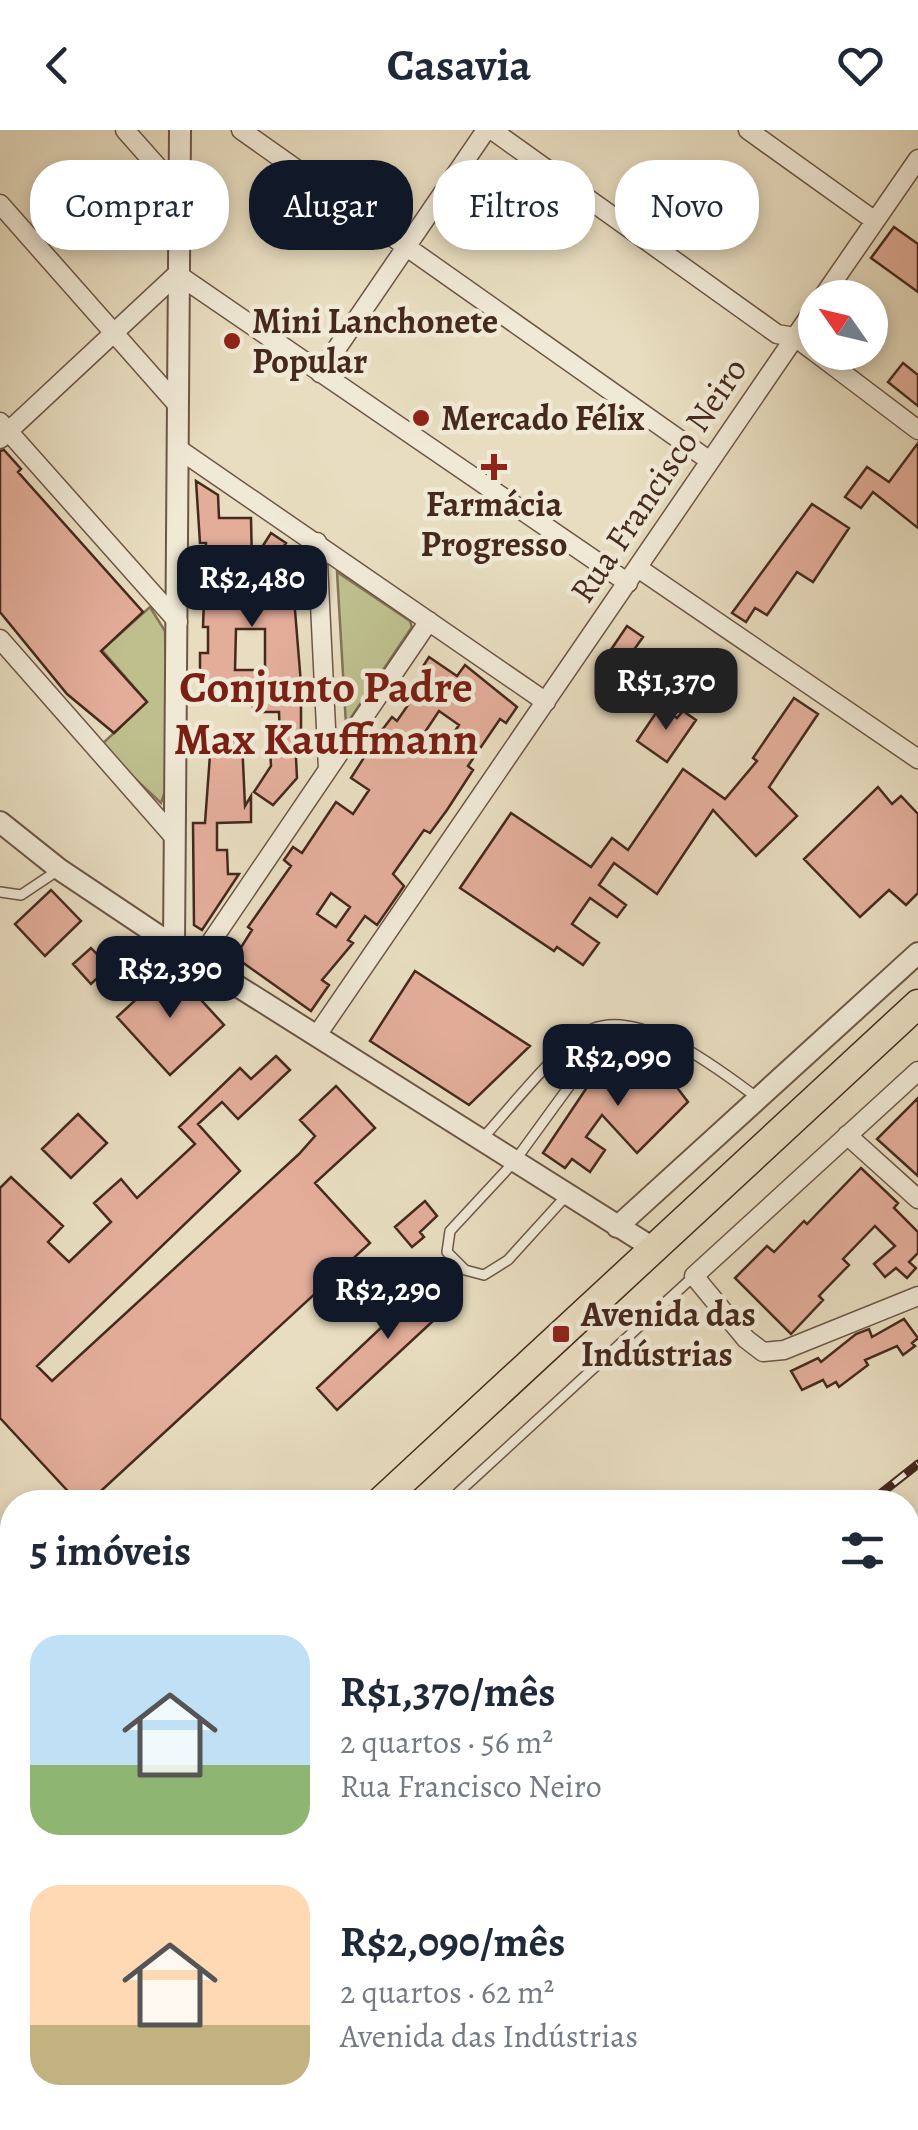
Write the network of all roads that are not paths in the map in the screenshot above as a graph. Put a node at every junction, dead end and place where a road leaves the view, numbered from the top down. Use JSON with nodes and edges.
{"nodes":[{"id":1,"x":125,"y":130,"type":"edge"},
{"id":2,"x":180,"y":130,"type":"edge"},
{"id":3,"x":241,"y":130,"type":"edge"},
{"id":4,"x":489,"y":130,"type":"edge"},
{"id":5,"x":748,"y":130,"type":"edge"},
{"id":6,"x":918,"y":159,"type":"edge"},
{"id":7,"x":151,"y":160,"type":"edge"},
{"id":8,"x":179,"y":160,"type":"edge"},
{"id":9,"x":283,"y":160,"type":"edge"},
{"id":10,"x":0,"y":204,"type":"edge"},
{"id":11,"x":876,"y":221,"type":"junction"},
{"id":12,"x":413,"y":238,"type":"edge"},
{"id":13,"x":177,"y":250,"type":"edge"},
{"id":14,"x":405,"y":250,"type":"edge"},
{"id":15,"x":409,"y":250,"type":"edge"},
{"id":16,"x":177,"y":274,"type":"junction"},
{"id":17,"x":835,"y":280,"type":"edge"},
{"id":18,"x":798,"y":333,"type":"edge"},
{"id":19,"x":114,"y":336,"type":"junction"},
{"id":20,"x":795,"y":337,"type":"junction"},
{"id":21,"x":798,"y":339,"type":"edge"},
{"id":22,"x":839,"y":370,"type":"edge"},
{"id":23,"x":320,"y":373,"type":"junction"},
{"id":24,"x":175,"y":402,"type":"junction"},
{"id":25,"x":918,"y":430,"type":"edge"},
{"id":26,"x":3,"y":431,"type":"edge"},
{"id":27,"x":177,"y":448,"type":"junction"},
{"id":28,"x":710,"y":461,"type":"junction"},
{"id":29,"x":318,"y":542,"type":"junction"},
{"id":30,"x":633,"y":576,"type":"junction"},
{"id":31,"x":429,"y":620,"type":"junction"},
{"id":32,"x":178,"y":622,"type":"junction"},
{"id":33,"x":0,"y":639,"type":"edge"},
{"id":34,"x":546,"y":702,"type":"junction"},
{"id":35,"x":918,"y":759,"type":"edge"},
{"id":36,"x":328,"y":768,"type":"junction"},
{"id":37,"x":0,"y":822,"type":"edge"},
{"id":38,"x":176,"y":838,"type":"junction"},
{"id":39,"x":59,"y":869,"type":"junction"},
{"id":40,"x":0,"y":892,"type":"edge"},
{"id":41,"x":174,"y":946,"type":"junction"},
{"id":42,"x":918,"y":953,"type":"edge"},
{"id":43,"x":198,"y":961,"type":"junction"},
{"id":44,"x":918,"y":1004,"type":"edge"},
{"id":45,"x":613,"y":1026,"type":"junction"},
{"id":46,"x":318,"y":1035,"type":"junction"},
{"id":47,"x":918,"y":1071,"type":"edge"},
{"id":48,"x":759,"y":1099,"type":"junction"},
{"id":49,"x":728,"y":1127,"type":"junction"},
{"id":50,"x":848,"y":1135,"type":"junction"},
{"id":51,"x":480,"y":1141,"type":"junction"},
{"id":52,"x":755,"y":1154,"type":"junction"},
{"id":53,"x":514,"y":1162,"type":"junction"},
{"id":54,"x":567,"y":1195,"type":"junction"},
{"id":55,"x":918,"y":1199,"type":"edge"},
{"id":56,"x":617,"y":1227,"type":"junction"},
{"id":57,"x":653,"y":1248,"type":"junction"},
{"id":58,"x":694,"y":1276,"type":"junction"},
{"id":59,"x":918,"y":1296,"type":"edge"},
{"id":60,"x":393,"y":1490,"type":"edge"},
{"id":61,"x":461,"y":1490,"type":"edge"}],
"edges":[{"from":1,"to":7,"type":"street"},
{"from":2,"to":8,"type":"street"},
{"from":3,"to":9,"type":"street"},
{"from":4,"to":12,"type":"street"},
{"from":4,"to":20,"type":"street"},
{"from":5,"to":11,"type":"street"},
{"from":6,"to":11,"type":"street"},
{"from":10,"to":19,"type":"street"},
{"from":11,"to":17,"type":"street"},
{"from":13,"to":16,"type":"street"},
{"from":14,"to":23,"type":"street"},
{"from":15,"to":28,"type":"street"},
{"from":16,"to":19,"type":"street"},
{"from":16,"to":23,"type":"street"},
{"from":16,"to":24,"type":"street"},
{"from":18,"to":20,"type":"street","name":"Rua Francisco Neiro"},
{"from":19,"to":24,"type":"street"},
{"from":19,"to":26,"type":"street"},
{"from":20,"to":21,"type":"street"},
{"from":20,"to":28,"type":"street","name":"Rua Francisco Neiro"},
{"from":22,"to":25,"type":"street"},
{"from":23,"to":30,"type":"street"},
{"from":24,"to":27,"type":"street"},
{"from":26,"to":32,"type":"street"},
{"from":27,"to":29,"type":"street"},
{"from":27,"to":32,"type":"street"},
{"from":28,"to":30,"type":"street","name":"Rua Francisco Neiro"},
{"from":29,"to":31,"type":"street"},
{"from":29,"to":36,"type":"street"},
{"from":30,"to":34,"type":"street","name":"Rua Francisco Neiro"},
{"from":30,"to":35,"type":"street"},
{"from":31,"to":34,"type":"street"},
{"from":31,"to":36,"type":"street"},
{"from":32,"to":38,"type":"street"},
{"from":33,"to":38,"type":"street"},
{"from":34,"to":46,"type":"street","name":"Rua Francisco Neiro"},
{"from":36,"to":43,"type":"street"},
{"from":37,"to":39,"type":"street"},
{"from":38,"to":41,"type":"street"},
{"from":39,"to":40,"type":"lane"},
{"from":39,"to":41,"type":"street"},
{"from":41,"to":43,"type":"street"},
{"from":42,"to":48,"type":"street"},
{"from":43,"to":46,"type":"street"},
{"from":44,"to":52,"type":"main road"},
{"from":45,"to":48,"type":"lane"},
{"from":45,"to":51,"type":"lane"},
{"from":45,"to":53,"type":"lane"},
{"from":46,"to":51,"type":"street"},
{"from":47,"to":50,"type":"street"},
{"from":48,"to":49,"type":"street"},
{"from":49,"to":52,"type":"street"},
{"from":49,"to":56,"type":"street"},
{"from":50,"to":55,"type":"street"},
{"from":50,"to":58,"type":"street"},
{"from":51,"to":53,"type":"street"},
{"from":52,"to":57,"type":"main road"},
{"from":53,"to":54,"type":"street"},
{"from":53,"to":54,"type":"lane"},
{"from":54,"to":56,"type":"street"},
{"from":56,"to":57,"type":"street"},
{"from":57,"to":60,"type":"main road"},
{"from":58,"to":59,"type":"street"},
{"from":58,"to":61,"type":"lane"}]}
